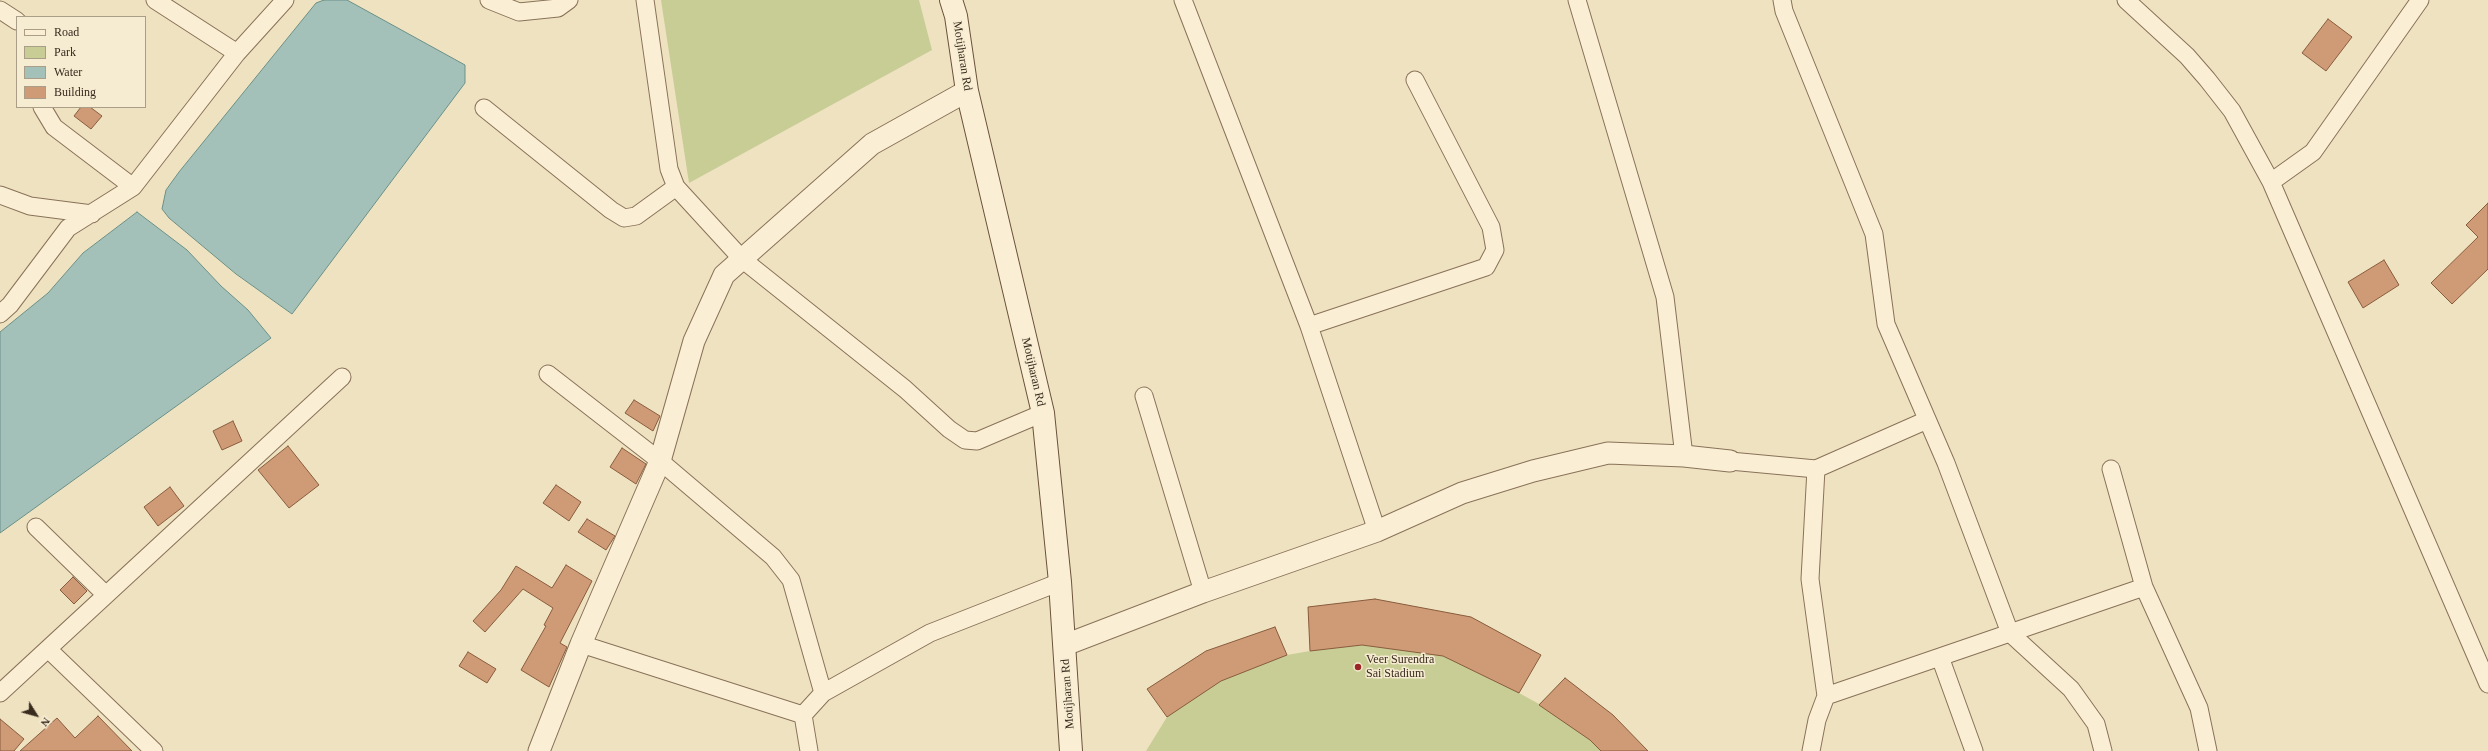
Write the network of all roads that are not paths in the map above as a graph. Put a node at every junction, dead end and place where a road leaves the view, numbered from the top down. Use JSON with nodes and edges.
{"nodes":[{"id":1,"x":155,"y":0,"type":"edge"},
{"id":2,"x":285,"y":0,"type":"edge"},
{"id":3,"x":489,"y":0,"type":"edge"},
{"id":4,"x":569,"y":0,"type":"edge"},
{"id":5,"x":645,"y":0,"type":"edge"},
{"id":6,"x":951,"y":0,"type":"edge"},
{"id":7,"x":1183,"y":0,"type":"edge"},
{"id":8,"x":1577,"y":0,"type":"edge"},
{"id":9,"x":1782,"y":0,"type":"edge"},
{"id":10,"x":2126,"y":0,"type":"edge"},
{"id":11,"x":2420,"y":0,"type":"edge"},
{"id":12,"x":0,"y":10,"type":"edge"},
{"id":13,"x":16,"y":20,"type":"edge"},
{"id":14,"x":237,"y":53,"type":"junction"},
{"id":15,"x":1415,"y":80,"type":"dead end"},
{"id":16,"x":967,"y":91,"type":"junction"},
{"id":17,"x":43,"y":108,"type":"edge"},
{"id":18,"x":484,"y":108,"type":"dead end"},
{"id":19,"x":2271,"y":182,"type":"junction"},
{"id":20,"x":133,"y":187,"type":"junction"},
{"id":21,"x":676,"y":187,"type":"junction"},
{"id":22,"x":0,"y":195,"type":"edge"},
{"id":23,"x":92,"y":214,"type":"junction"},
{"id":24,"x":742,"y":259,"type":"junction"},
{"id":25,"x":0,"y":314,"type":"edge"},
{"id":26,"x":1309,"y":326,"type":"junction"},
{"id":27,"x":548,"y":374,"type":"dead end"},
{"id":28,"x":342,"y":377,"type":"dead end"},
{"id":29,"x":1144,"y":396,"type":"dead end"},
{"id":30,"x":1042,"y":413,"type":"junction"},
{"id":31,"x":1927,"y":420,"type":"junction"},
{"id":32,"x":1684,"y":456,"type":"junction"},
{"id":33,"x":660,"y":461,"type":"junction"},
{"id":34,"x":1730,"y":461,"type":"joint"},
{"id":35,"x":2111,"y":469,"type":"dead end"},
{"id":36,"x":1816,"y":470,"type":"junction"},
{"id":37,"x":36,"y":527,"type":"dead end"},
{"id":38,"x":1377,"y":531,"type":"junction"},
{"id":39,"x":1060,"y":582,"type":"junction"},
{"id":40,"x":2144,"y":587,"type":"junction"},
{"id":41,"x":1203,"y":592,"type":"junction"},
{"id":42,"x":106,"y":595,"type":"junction"},
{"id":43,"x":2010,"y":633,"type":"junction"},
{"id":44,"x":581,"y":644,"type":"junction"},
{"id":45,"x":1065,"y":645,"type":"junction"},
{"id":46,"x":48,"y":649,"type":"junction"},
{"id":47,"x":1940,"y":657,"type":"junction"},
{"id":48,"x":2488,"y":684,"type":"edge"},
{"id":49,"x":0,"y":693,"type":"edge"},
{"id":50,"x":823,"y":693,"type":"junction"},
{"id":51,"x":1826,"y":696,"type":"junction"},
{"id":52,"x":803,"y":715,"type":"junction"},
{"id":53,"x":154,"y":751,"type":"edge"},
{"id":54,"x":539,"y":751,"type":"edge"},
{"id":55,"x":808,"y":751,"type":"edge"},
{"id":56,"x":1071,"y":751,"type":"edge"},
{"id":57,"x":1811,"y":751,"type":"edge"},
{"id":58,"x":1974,"y":751,"type":"edge"},
{"id":59,"x":2103,"y":751,"type":"edge"},
{"id":60,"x":2208,"y":751,"type":"edge"}],
"edges":[{"from":1,"to":14,"type":"street"},
{"from":2,"to":14,"type":"street"},
{"from":3,"to":4,"type":"street"},
{"from":5,"to":21,"type":"street"},
{"from":6,"to":16,"type":"main road","name":"Motijharan Rd"},
{"from":7,"to":26,"type":"street"},
{"from":8,"to":32,"type":"street"},
{"from":9,"to":31,"type":"street"},
{"from":10,"to":19,"type":"street"},
{"from":11,"to":19,"type":"street"},
{"from":12,"to":13,"type":"street"},
{"from":14,"to":20,"type":"street"},
{"from":15,"to":26,"type":"street"},
{"from":16,"to":24,"type":"street"},
{"from":16,"to":30,"type":"main road","name":"Motijharan Rd"},
{"from":17,"to":20,"type":"street"},
{"from":18,"to":21,"type":"street"},
{"from":19,"to":48,"type":"street"},
{"from":20,"to":23,"type":"street"},
{"from":21,"to":24,"type":"street"},
{"from":22,"to":23,"type":"street"},
{"from":23,"to":25,"type":"street"},
{"from":24,"to":30,"type":"street"},
{"from":24,"to":33,"type":"street"},
{"from":26,"to":38,"type":"street"},
{"from":27,"to":33,"type":"street"},
{"from":28,"to":42,"type":"street"},
{"from":29,"to":41,"type":"street"},
{"from":30,"to":39,"type":"main road","name":"Motijharan Rd"},
{"from":31,"to":36,"type":"street"},
{"from":31,"to":43,"type":"street"},
{"from":32,"to":34,"type":"street"},
{"from":32,"to":38,"type":"street"},
{"from":33,"to":44,"type":"street"},
{"from":33,"to":50,"type":"street"},
{"from":34,"to":36,"type":"street"},
{"from":35,"to":40,"type":"street"},
{"from":36,"to":51,"type":"street"},
{"from":37,"to":42,"type":"street"},
{"from":38,"to":41,"type":"street"},
{"from":39,"to":45,"type":"main road","name":"Motijharan Rd"},
{"from":39,"to":50,"type":"street"},
{"from":40,"to":43,"type":"street"},
{"from":40,"to":60,"type":"street"},
{"from":41,"to":45,"type":"street"},
{"from":42,"to":46,"type":"street"},
{"from":43,"to":47,"type":"street"},
{"from":43,"to":59,"type":"street"},
{"from":44,"to":52,"type":"street"},
{"from":44,"to":54,"type":"street"},
{"from":45,"to":56,"type":"main road","name":"Motijharan Rd"},
{"from":46,"to":49,"type":"street"},
{"from":46,"to":53,"type":"street"},
{"from":47,"to":51,"type":"street"},
{"from":47,"to":58,"type":"street"},
{"from":50,"to":52,"type":"street"},
{"from":51,"to":57,"type":"street"},
{"from":52,"to":55,"type":"street"}]}
